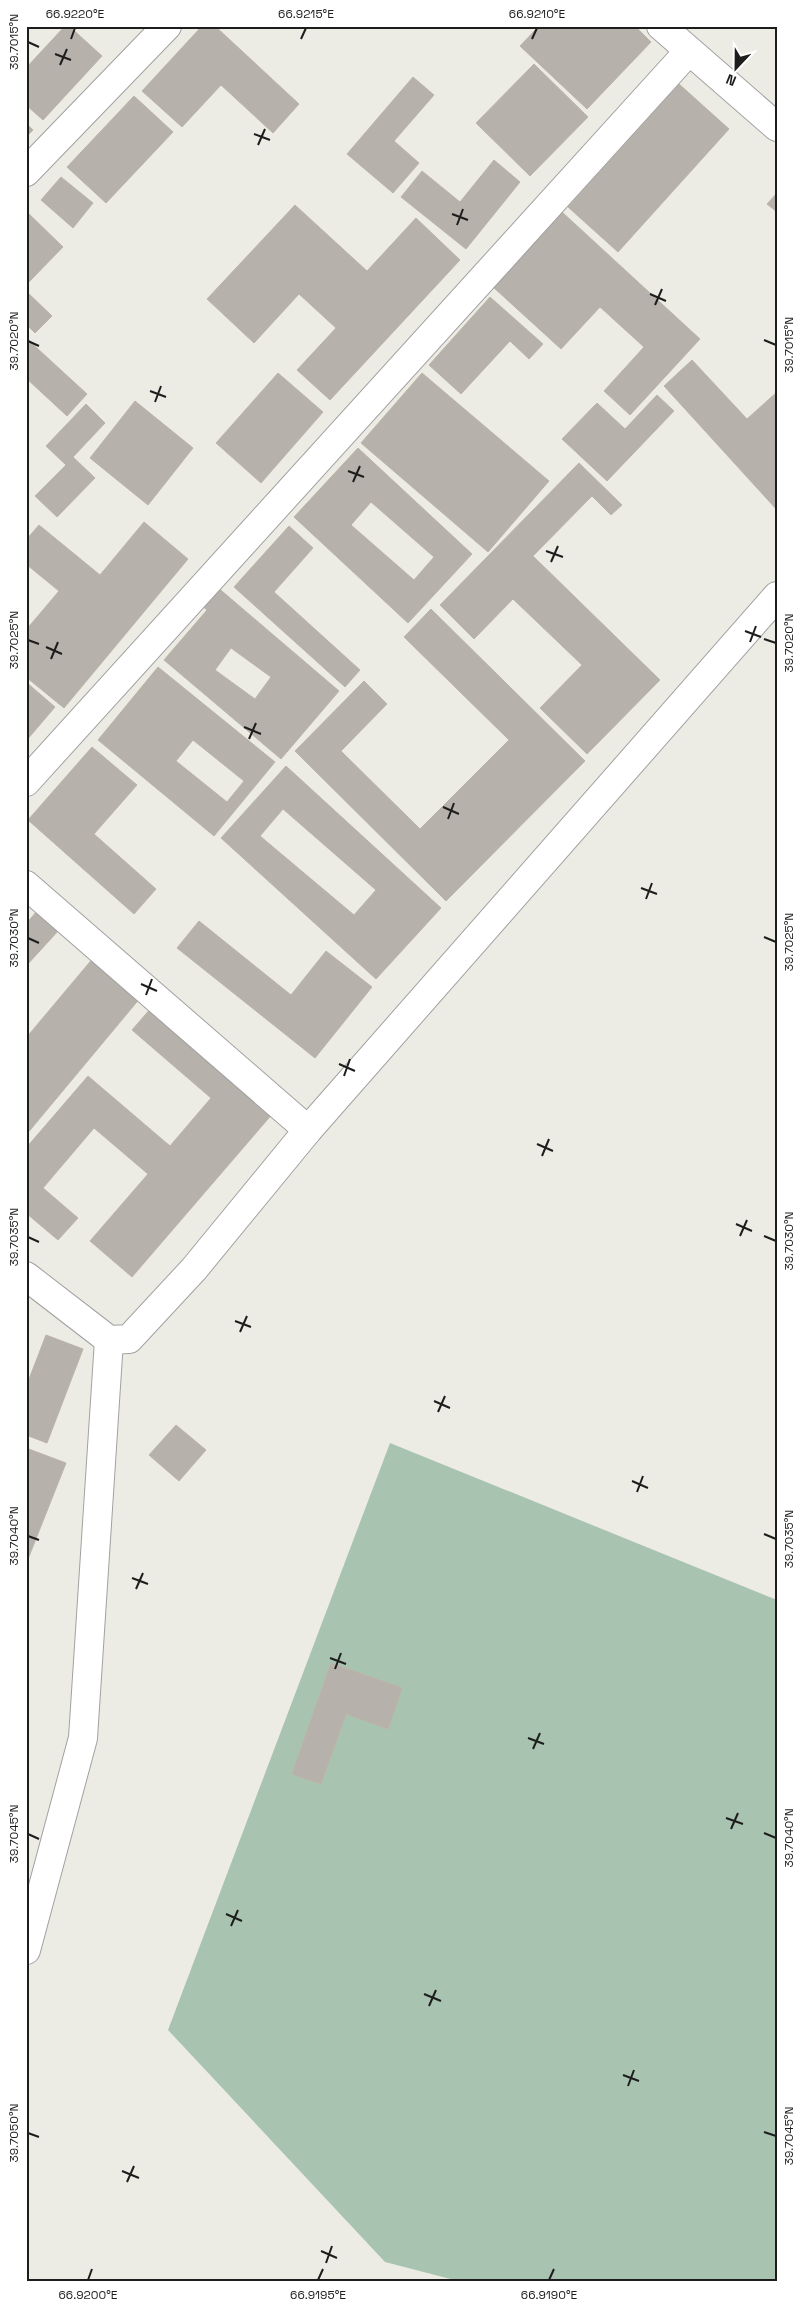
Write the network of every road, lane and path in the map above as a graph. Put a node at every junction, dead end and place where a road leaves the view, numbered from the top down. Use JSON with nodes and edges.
{"nodes":[{"id":1,"x":167,"y":26,"type":"edge"},
{"id":2,"x":661,"y":26,"type":"edge"},
{"id":3,"x":689,"y":51,"type":"junction"},
{"id":4,"x":777,"y":127,"type":"edge"},
{"id":5,"x":26,"y":172,"type":"edge"},
{"id":6,"x":777,"y":596,"type":"edge"},
{"id":7,"x":26,"y":782,"type":"edge"},
{"id":8,"x":26,"y":885,"type":"edge"},
{"id":9,"x":308,"y":1130,"type":"junction"},
{"id":10,"x":26,"y":1276,"type":"edge"},
{"id":11,"x":109,"y":1340,"type":"junction"},
{"id":12,"x":26,"y":1950,"type":"edge"}],
"edges":[{"from":1,"to":5,"type":"street"},
{"from":2,"to":3,"type":"street"},
{"from":3,"to":4,"type":"street"},
{"from":3,"to":7,"type":"street"},
{"from":6,"to":9,"type":"street"},
{"from":8,"to":9,"type":"street"},
{"from":9,"to":11,"type":"street"},
{"from":10,"to":11,"type":"street"},
{"from":11,"to":12,"type":"street"}]}
